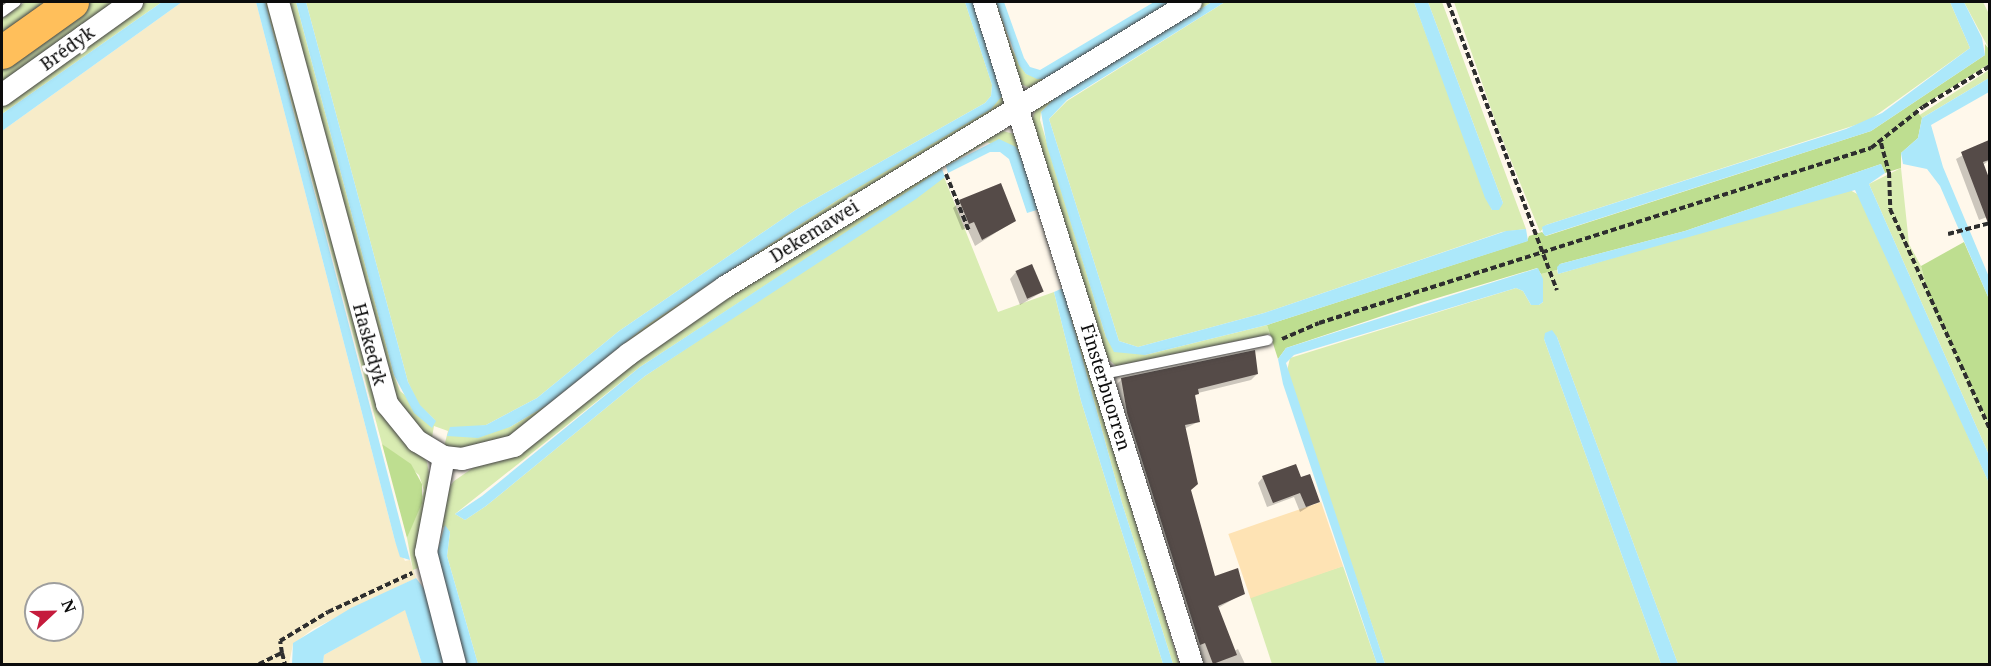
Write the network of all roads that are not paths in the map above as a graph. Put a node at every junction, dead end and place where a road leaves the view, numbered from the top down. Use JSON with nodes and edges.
{"nodes":[{"id":1,"x":16,"y":2,"type":"edge"},
{"id":2,"x":72,"y":2,"type":"edge"},
{"id":3,"x":132,"y":2,"type":"edge"},
{"id":4,"x":278,"y":2,"type":"edge"},
{"id":5,"x":984,"y":2,"type":"edge"},
{"id":6,"x":1191,"y":2,"type":"edge"},
{"id":7,"x":2,"y":12,"type":"edge"},
{"id":8,"x":2,"y":52,"type":"edge"},
{"id":9,"x":2,"y":95,"type":"edge"},
{"id":10,"x":1020,"y":110,"type":"junction"},
{"id":11,"x":1268,"y":340,"type":"road end"},
{"id":12,"x":1103,"y":374,"type":"junction"},
{"id":13,"x":444,"y":457,"type":"junction"},
{"id":14,"x":455,"y":664,"type":"edge"},
{"id":15,"x":1192,"y":664,"type":"edge"}],
"edges":[{"from":1,"to":7,"type":"lane"},
{"from":2,"to":8,"type":"main road","name":"Brédyk"},
{"from":3,"to":9,"type":"street","name":"Brédyk"},
{"from":4,"to":13,"type":"street","name":"Haskedyk"},
{"from":5,"to":10,"type":"street","name":"Finsterbuorren"},
{"from":6,"to":10,"type":"street","name":"Dekemawei"},
{"from":10,"to":12,"type":"street","name":"Finsterbuorren"},
{"from":10,"to":13,"type":"street","name":"Dekemawei"},
{"from":11,"to":12,"type":"lane"},
{"from":12,"to":15,"type":"street","name":"Finsterbuorren"},
{"from":13,"to":14,"type":"street"}]}
